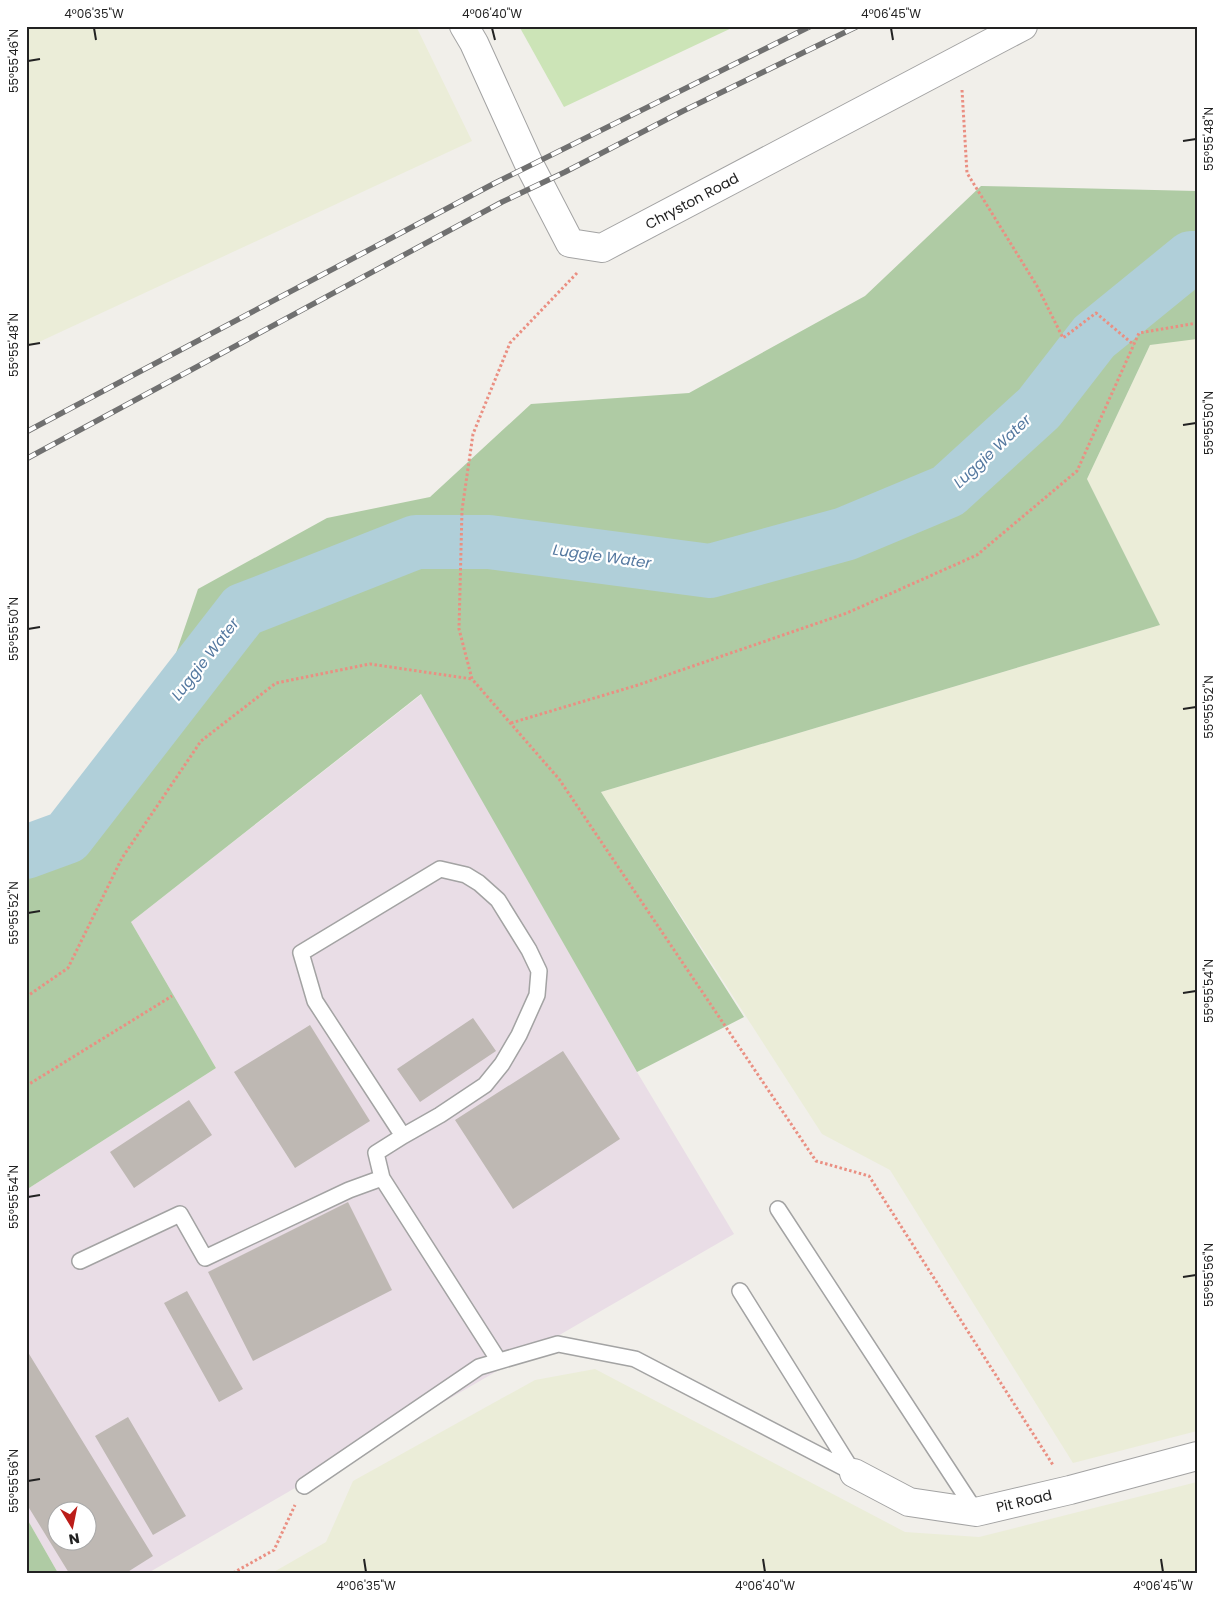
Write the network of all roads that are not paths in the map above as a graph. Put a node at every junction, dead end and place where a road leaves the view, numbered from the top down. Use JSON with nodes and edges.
{"nodes":[{"id":1,"x":464,"y":26,"type":"edge"},
{"id":2,"x":1023,"y":26,"type":"edge"},
{"id":3,"x":403,"y":1136,"type":"junction"},
{"id":4,"x":382,"y":1178,"type":"junction"},
{"id":5,"x":778,"y":1210,"type":"dead end"},
{"id":6,"x":80,"y":1260,"type":"dead end"},
{"id":7,"x":740,"y":1291,"type":"dead end"},
{"id":8,"x":499,"y":1361,"type":"junction"},
{"id":9,"x":1197,"y":1456,"type":"edge"},
{"id":10,"x":854,"y":1473,"type":"junction"},
{"id":11,"x":304,"y":1486,"type":"road end"},
{"id":12,"x":976,"y":1512,"type":"junction"}],
"edges":[{"from":1,"to":2,"type":"street","name":"Chryston Road"},
{"from":3,"to":3,"type":"lane"},
{"from":3,"to":4,"type":"lane"},
{"from":4,"to":6,"type":"lane"},
{"from":4,"to":8,"type":"lane"},
{"from":5,"to":12,"type":"lane"},
{"from":7,"to":10,"type":"lane"},
{"from":8,"to":10,"type":"lane"},
{"from":8,"to":11,"type":"lane"},
{"from":9,"to":12,"type":"street","name":"Pit Road"},
{"from":10,"to":12,"type":"street","name":"Pit Road"}]}
